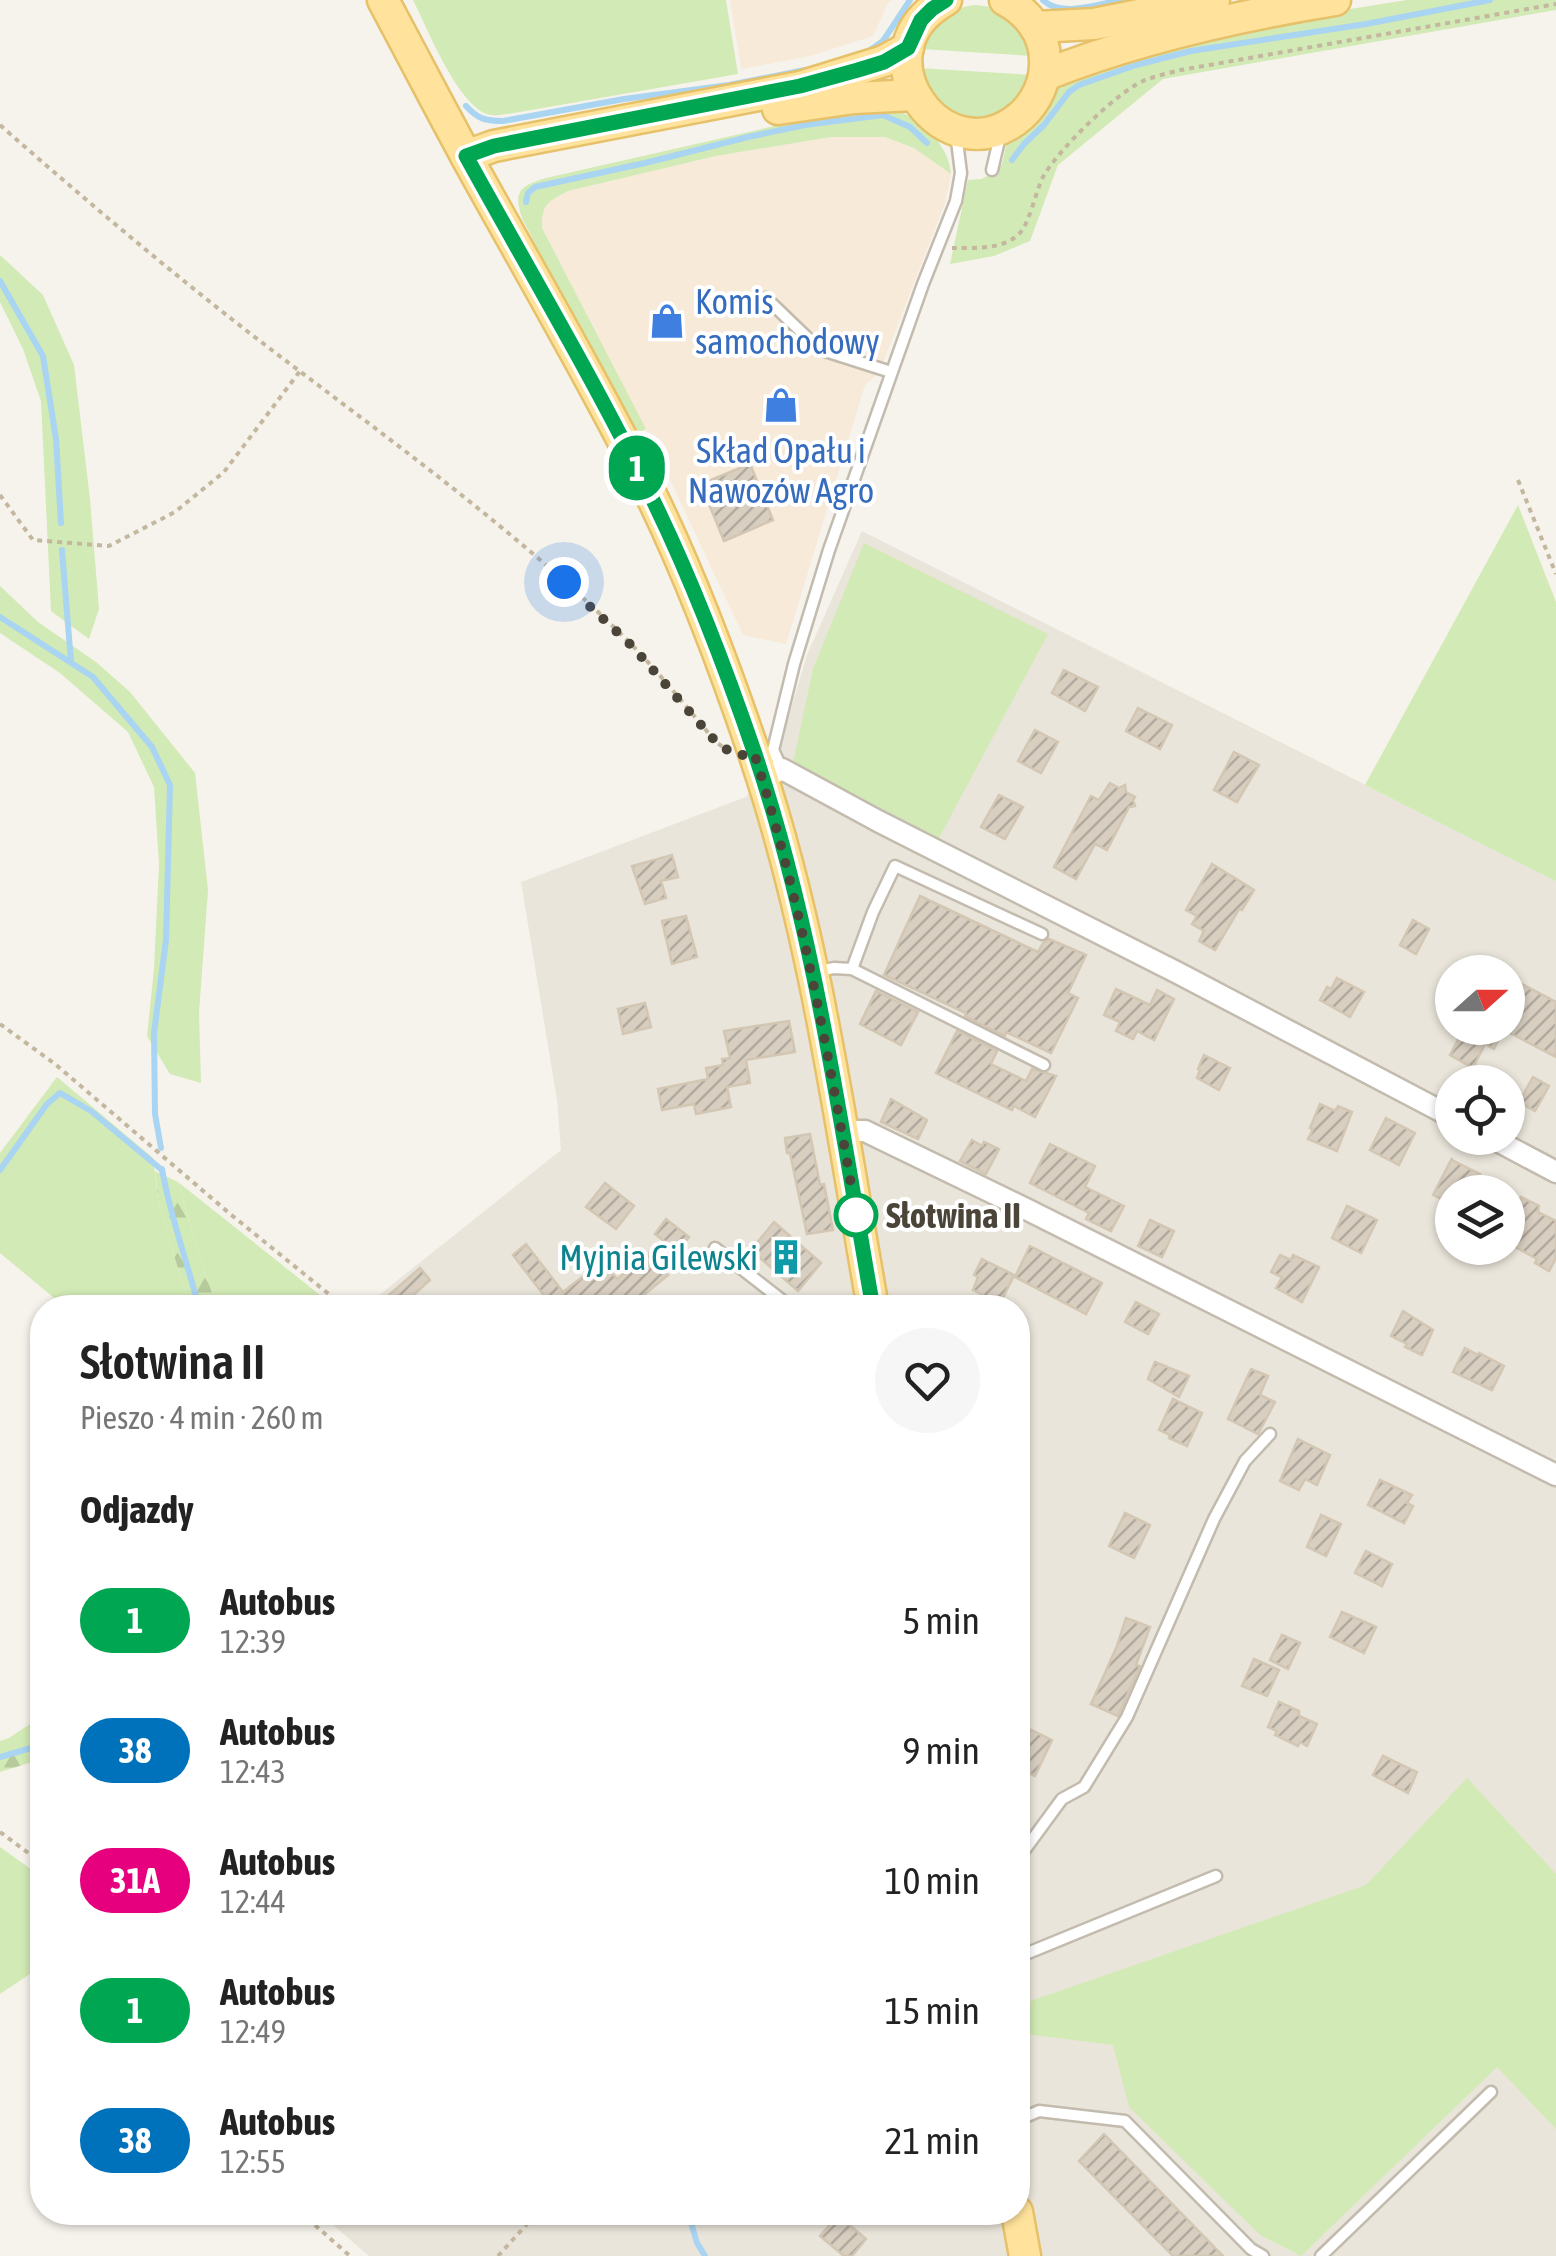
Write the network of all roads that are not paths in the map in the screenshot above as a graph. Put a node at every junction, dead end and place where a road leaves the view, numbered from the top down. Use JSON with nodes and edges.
{"nodes":[{"id":1,"x":383,"y":0,"type":"edge"},
{"id":2,"x":946,"y":0,"type":"edge"},
{"id":3,"x":1004,"y":0,"type":"edge"},
{"id":4,"x":1214,"y":0,"type":"edge"},
{"id":5,"x":1335,"y":0,"type":"edge"},
{"id":6,"x":1036,"y":27,"type":"junction"},
{"id":7,"x":908,"y":48,"type":"junction"},
{"id":8,"x":1044,"y":75,"type":"junction"},
{"id":9,"x":914,"y":95,"type":"junction"},
{"id":10,"x":1002,"y":128,"type":"junction"},
{"id":11,"x":956,"y":130,"type":"junction"},
{"id":12,"x":470,"y":165,"type":"junction"},
{"id":13,"x":992,"y":170,"type":"dead end"},
{"id":14,"x":766,"y":298,"type":"dead end"},
{"id":15,"x":892,"y":372,"type":"junction"},
{"id":16,"x":766,"y":767,"type":"junction"},
{"id":17,"x":1042,"y":934,"type":"dead end"},
{"id":18,"x":852,"y":969,"type":"junction"},
{"id":19,"x":813,"y":972,"type":"junction"},
{"id":20,"x":1044,"y":1064,"type":"dead end"},
{"id":21,"x":1435,"y":1108,"type":"edge"},
{"id":22,"x":842,"y":1131,"type":"junction"},
{"id":23,"x":1524,"y":1155,"type":"edge"},
{"id":24,"x":1556,"y":1172,"type":"edge"},
{"id":25,"x":715,"y":1248,"type":"dead end"},
{"id":26,"x":775,"y":1295,"type":"edge"},
{"id":27,"x":871,"y":1295,"type":"edge"},
{"id":28,"x":1270,"y":1434,"type":"dead end"},
{"id":29,"x":1556,"y":1475,"type":"edge"},
{"id":30,"x":1030,"y":1843,"type":"edge"},
{"id":31,"x":1216,"y":1876,"type":"dead end"},
{"id":32,"x":1030,"y":1952,"type":"edge"},
{"id":33,"x":1490,"y":2092,"type":"dead end"},
{"id":34,"x":1030,"y":2115,"type":"edge"},
{"id":35,"x":1019,"y":2225,"type":"edge"},
{"id":36,"x":1025,"y":2256,"type":"edge"},
{"id":37,"x":1263,"y":2256,"type":"edge"},
{"id":38,"x":1321,"y":2256,"type":"edge"}],
"edges":[{"from":1,"to":12,"type":"main road"},
{"from":2,"to":7,"type":"main road"},
{"from":3,"to":6,"type":"main road"},
{"from":4,"to":6,"type":"main road"},
{"from":5,"to":8,"type":"main road"},
{"from":6,"to":8,"type":"main road"},
{"from":7,"to":9,"type":"main road"},
{"from":7,"to":12,"type":"main road"},
{"from":8,"to":10,"type":"main road"},
{"from":9,"to":11,"type":"main road"},
{"from":9,"to":12,"type":"main road"},
{"from":10,"to":11,"type":"main road"},
{"from":10,"to":13,"type":"lane"},
{"from":11,"to":15,"type":"lane"},
{"from":12,"to":16,"type":"main road"},
{"from":14,"to":15,"type":"lane"},
{"from":15,"to":16,"type":"lane"},
{"from":16,"to":19,"type":"main road"},
{"from":16,"to":21,"type":"street"},
{"from":17,"to":18,"type":"lane"},
{"from":18,"to":19,"type":"lane"},
{"from":18,"to":20,"type":"lane"},
{"from":19,"to":22,"type":"main road"},
{"from":22,"to":27,"type":"main road"},
{"from":22,"to":29,"type":"street"},
{"from":23,"to":24,"type":"street"},
{"from":25,"to":26,"type":"lane"},
{"from":28,"to":30,"type":"lane"},
{"from":31,"to":32,"type":"lane"},
{"from":33,"to":38,"type":"lane"},
{"from":34,"to":37,"type":"lane"},
{"from":35,"to":36,"type":"main road"}]}
